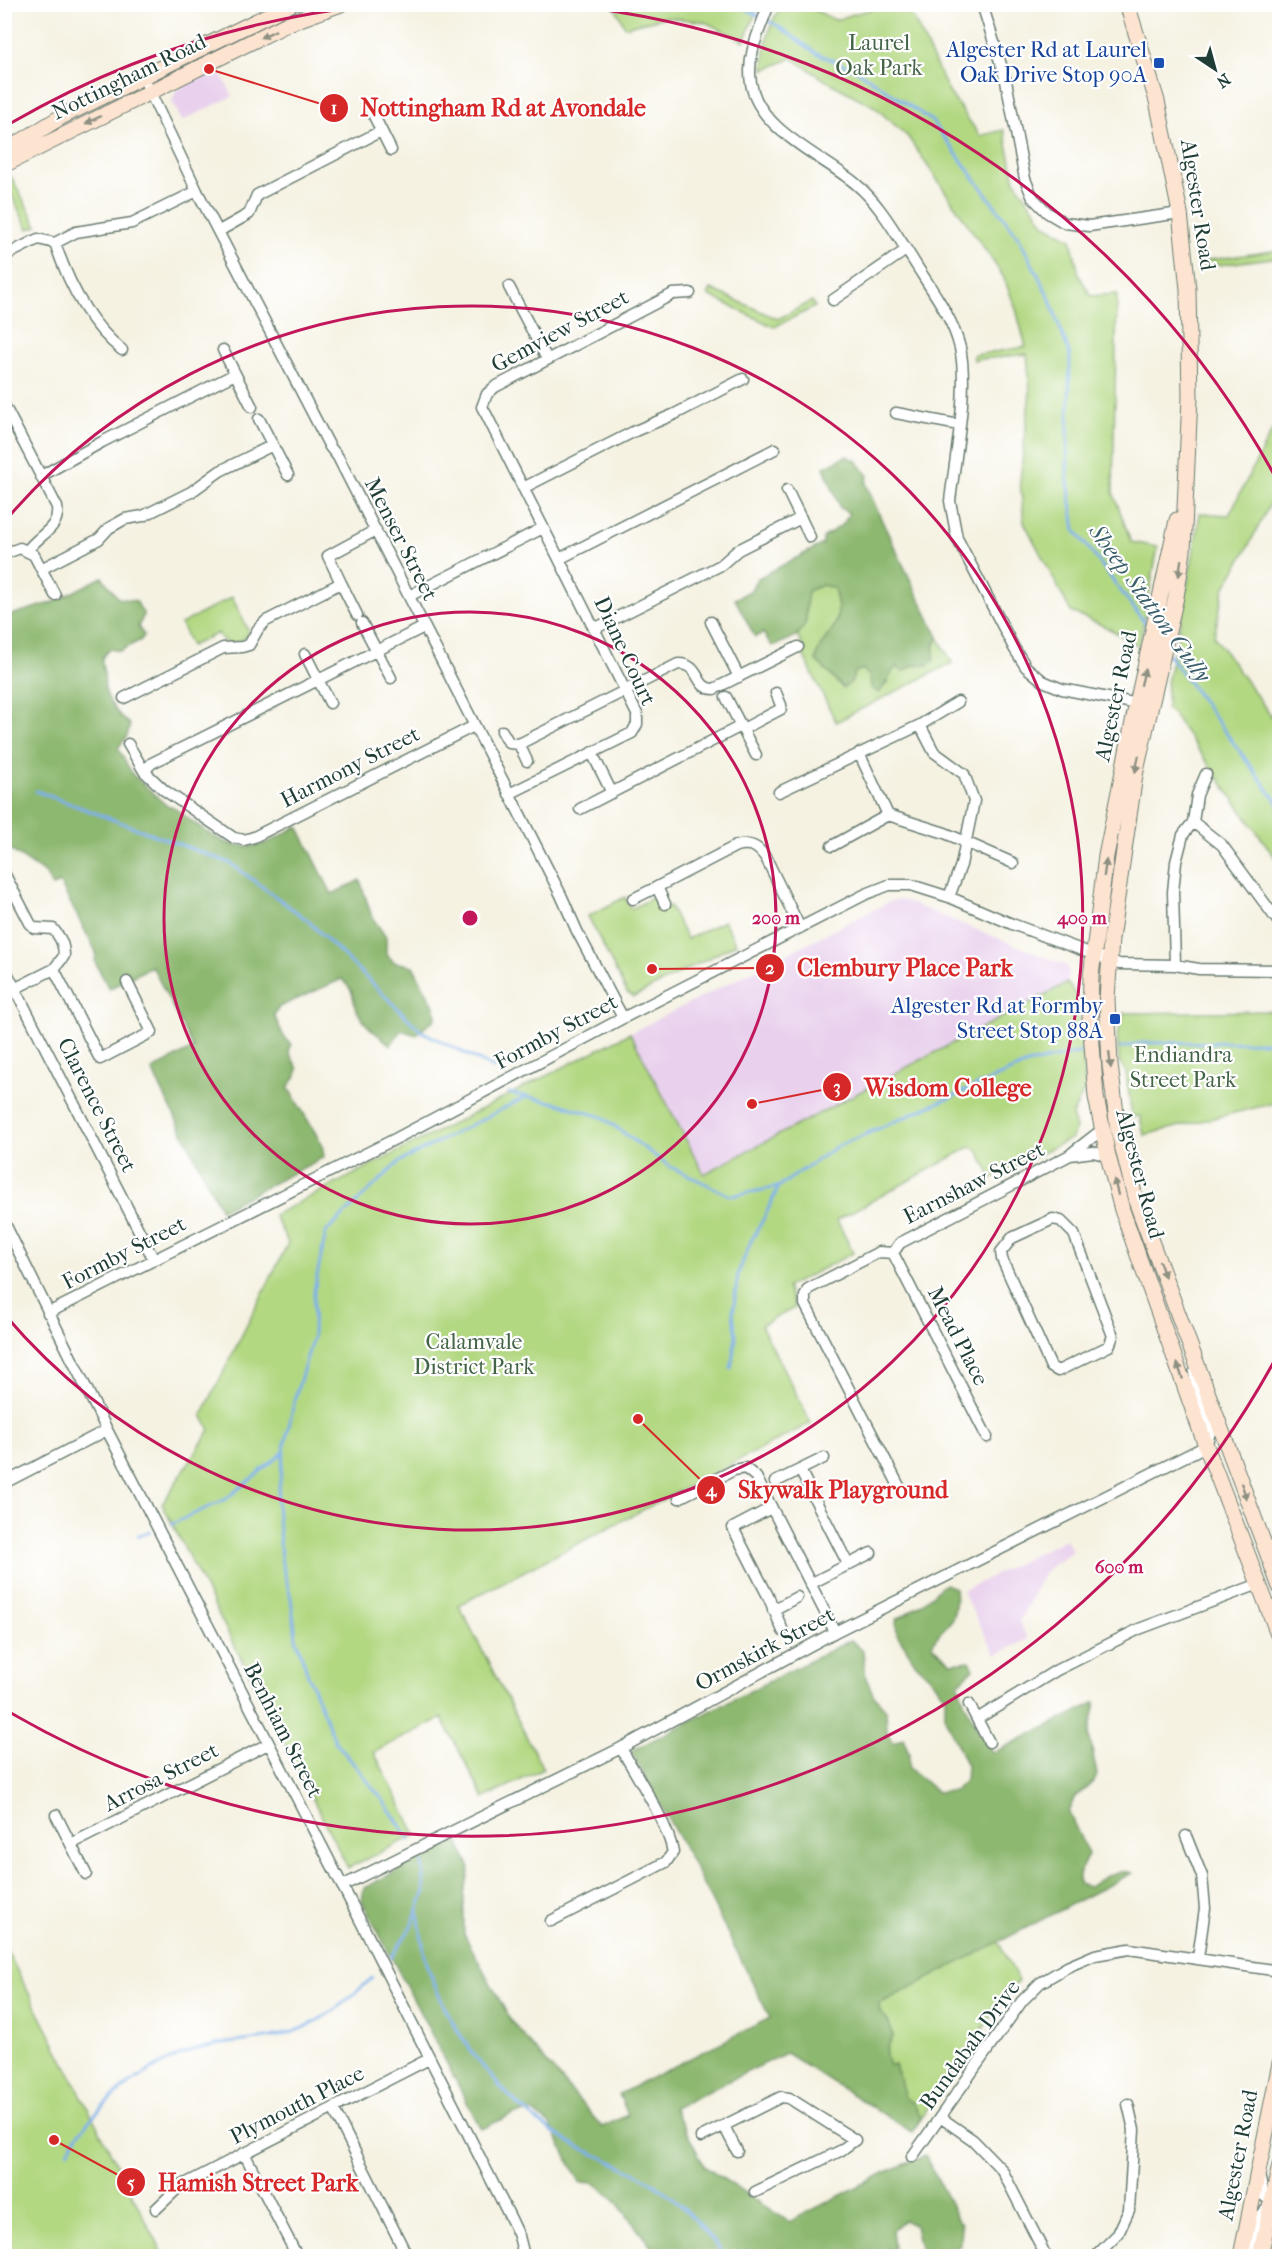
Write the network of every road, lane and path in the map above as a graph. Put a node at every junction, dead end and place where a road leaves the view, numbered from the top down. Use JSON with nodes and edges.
{"nodes":[{"id":1,"x":291,"y":4,"type":"edge"},
{"id":2,"x":341,"y":4,"type":"edge"},
{"id":3,"x":982,"y":4,"type":"edge"},
{"id":4,"x":1127,"y":4,"type":"edge"},
{"id":5,"x":769,"y":5,"type":"edge"},
{"id":6,"x":321,"y":8,"type":"edge"},
{"id":7,"x":143,"y":77,"type":"junction"},
{"id":8,"x":150,"y":92,"type":"junction"},
{"id":9,"x":370,"y":108,"type":"dead end"},
{"id":10,"x":381,"y":131,"type":"junction"},
{"id":11,"x":391,"y":150,"type":"dead end"},
{"id":12,"x":4,"y":152,"type":"edge"},
{"id":13,"x":4,"y":165,"type":"edge"},
{"id":14,"x":198,"y":191,"type":"junction"},
{"id":15,"x":1180,"y":213,"type":"junction"},
{"id":16,"x":219,"y":231,"type":"junction"},
{"id":17,"x":55,"y":243,"type":"junction"},
{"id":18,"x":906,"y":250,"type":"junction"},
{"id":19,"x":4,"y":256,"type":"edge"},
{"id":20,"x":508,"y":287,"type":"dead end"},
{"id":21,"x":690,"y":293,"type":"dead end"},
{"id":22,"x":833,"y":300,"type":"dead end"},
{"id":23,"x":122,"y":350,"type":"dead end"},
{"id":24,"x":223,"y":350,"type":"dead end"},
{"id":25,"x":547,"y":359,"type":"junction"},
{"id":26,"x":235,"y":374,"type":"junction"},
{"id":27,"x":743,"y":379,"type":"dead end"},
{"id":28,"x":4,"y":405,"type":"edge"},
{"id":29,"x":252,"y":407,"type":"dead end"},
{"id":30,"x":896,"y":413,"type":"dead end"},
{"id":31,"x":259,"y":419,"type":"dead end"},
{"id":32,"x":959,"y":425,"type":"junction"},
{"id":33,"x":273,"y":445,"type":"junction"},
{"id":34,"x":775,"y":449,"type":"dead end"},
{"id":35,"x":288,"y":475,"type":"dead end"},
{"id":36,"x":41,"y":476,"type":"junction"},
{"id":37,"x":523,"y":488,"type":"junction"},
{"id":38,"x":1184,"y":489,"type":"junction"},
{"id":39,"x":787,"y":490,"type":"dead end"},
{"id":40,"x":801,"y":518,"type":"junction"},
{"id":41,"x":543,"y":528,"type":"junction"},
{"id":42,"x":376,"y":530,"type":"junction"},
{"id":43,"x":810,"y":537,"type":"dead end"},
{"id":44,"x":27,"y":551,"type":"junction"},
{"id":45,"x":4,"y":554,"type":"edge"},
{"id":46,"x":559,"y":559,"type":"junction"},
{"id":47,"x":41,"y":569,"type":"junction"},
{"id":48,"x":341,"y":583,"type":"junction"},
{"id":49,"x":55,"y":595,"type":"dead end"},
{"id":50,"x":409,"y":596,"type":"junction"},
{"id":51,"x":711,"y":622,"type":"dead end"},
{"id":52,"x":424,"y":627,"type":"junction"},
{"id":53,"x":594,"y":629,"type":"junction"},
{"id":54,"x":798,"y":647,"type":"dead end"},
{"id":55,"x":376,"y":652,"type":"junction"},
{"id":56,"x":305,"y":654,"type":"dead end"},
{"id":57,"x":1154,"y":660,"type":"junction"},
{"id":58,"x":739,"y":677,"type":"junction"},
{"id":59,"x":391,"y":678,"type":"dead end"},
{"id":60,"x":319,"y":681,"type":"junction"},
{"id":61,"x":625,"y":690,"type":"junction"},
{"id":62,"x":776,"y":693,"type":"dead end"},
{"id":63,"x":726,"y":697,"type":"dead end"},
{"id":64,"x":124,"y":698,"type":"dead end"},
{"id":65,"x":958,"y":702,"type":"dead end"},
{"id":66,"x":330,"y":703,"type":"dead end"},
{"id":67,"x":1143,"y":705,"type":"junction"},
{"id":68,"x":920,"y":725,"type":"junction"},
{"id":69,"x":474,"y":726,"type":"junction"},
{"id":70,"x":742,"y":727,"type":"junction"},
{"id":71,"x":502,"y":731,"type":"dead end"},
{"id":72,"x":128,"y":744,"type":"dead end"},
{"id":73,"x":519,"y":744,"type":"junction"},
{"id":74,"x":592,"y":753,"type":"junction"},
{"id":75,"x":859,"y":753,"type":"junction"},
{"id":76,"x":756,"y":755,"type":"dead end"},
{"id":77,"x":527,"y":761,"type":"dead end"},
{"id":78,"x":144,"y":771,"type":"junction"},
{"id":79,"x":1206,"y":774,"type":"dead end"},
{"id":80,"x":779,"y":792,"type":"dead end"},
{"id":81,"x":612,"y":793,"type":"junction"},
{"id":82,"x":509,"y":794,"type":"junction"},
{"id":83,"x":580,"y":809,"type":"dead end"},
{"id":84,"x":888,"y":815,"type":"junction"},
{"id":85,"x":1193,"y":822,"type":"junction"},
{"id":86,"x":966,"y":843,"type":"junction"},
{"id":87,"x":832,"y":846,"type":"dead end"},
{"id":88,"x":1013,"y":863,"type":"dead end"},
{"id":89,"x":4,"y":873,"type":"edge"},
{"id":90,"x":657,"y":887,"type":"junction"},
{"id":91,"x":949,"y":897,"type":"junction"},
{"id":92,"x":633,"y":899,"type":"dead end"},
{"id":93,"x":665,"y":904,"type":"dead end"},
{"id":94,"x":1280,"y":924,"type":"edge"},
{"id":95,"x":800,"y":928,"type":"junction"},
{"id":96,"x":1093,"y":954,"type":"junction"},
{"id":97,"x":1108,"y":960,"type":"junction"},
{"id":98,"x":1175,"y":965,"type":"junction"},
{"id":99,"x":4,"y":967,"type":"edge"},
{"id":100,"x":54,"y":969,"type":"junction"},
{"id":101,"x":1280,"y":970,"type":"edge"},
{"id":102,"x":126,"y":982,"type":"dead end"},
{"id":103,"x":16,"y":988,"type":"junction"},
{"id":104,"x":623,"y":1018,"type":"junction"},
{"id":105,"x":1103,"y":1129,"type":"junction"},
{"id":106,"x":1070,"y":1155,"type":"junction"},
{"id":107,"x":1108,"y":1156,"type":"junction"},
{"id":108,"x":4,"y":1222,"type":"edge"},
{"id":109,"x":1012,"y":1238,"type":"joint"},
{"id":110,"x":893,"y":1253,"type":"junction"},
{"id":111,"x":154,"y":1260,"type":"junction"},
{"id":112,"x":48,"y":1313,"type":"junction"},
{"id":113,"x":1186,"y":1333,"type":"junction"},
{"id":114,"x":107,"y":1430,"type":"junction"},
{"id":115,"x":987,"y":1437,"type":"dead end"},
{"id":116,"x":1206,"y":1446,"type":"junction"},
{"id":117,"x":824,"y":1458,"type":"dead end"},
{"id":118,"x":1235,"y":1467,"type":"junction"},
{"id":119,"x":800,"y":1470,"type":"junction"},
{"id":120,"x":4,"y":1480,"type":"edge"},
{"id":121,"x":775,"y":1482,"type":"dead end"},
{"id":122,"x":901,"y":1490,"type":"dead end"},
{"id":123,"x":679,"y":1498,"type":"dead end"},
{"id":124,"x":771,"y":1508,"type":"junction"},
{"id":125,"x":871,"y":1553,"type":"dead end"},
{"id":126,"x":848,"y":1564,"type":"junction"},
{"id":127,"x":1278,"y":1580,"type":"edge"},
{"id":128,"x":810,"y":1584,"type":"junction"},
{"id":129,"x":1259,"y":1584,"type":"junction"},
{"id":130,"x":797,"y":1597,"type":"dead end"},
{"id":131,"x":773,"y":1610,"type":"junction"},
{"id":132,"x":783,"y":1630,"type":"dead end"},
{"id":133,"x":835,"y":1632,"type":"junction"},
{"id":134,"x":1280,"y":1639,"type":"edge"},
{"id":135,"x":969,"y":1704,"type":"dead end"},
{"id":136,"x":977,"y":1719,"type":"junction"},
{"id":137,"x":989,"y":1742,"type":"dead end"},
{"id":138,"x":268,"y":1744,"type":"junction"},
{"id":139,"x":621,"y":1748,"type":"junction"},
{"id":140,"x":56,"y":1815,"type":"dead end"},
{"id":141,"x":1186,"y":1836,"type":"dead end"},
{"id":142,"x":71,"y":1845,"type":"junction"},
{"id":143,"x":86,"y":1874,"type":"dead end"},
{"id":144,"x":342,"y":1886,"type":"junction"},
{"id":145,"x":551,"y":1921,"type":"dead end"},
{"id":146,"x":1198,"y":1958,"type":"junction"},
{"id":147,"x":1280,"y":1971,"type":"edge"},
{"id":148,"x":429,"y":2059,"type":"junction"},
{"id":149,"x":1280,"y":2063,"type":"edge"},
{"id":150,"x":1128,"y":2104,"type":"dead end"},
{"id":151,"x":333,"y":2108,"type":"junction"},
{"id":152,"x":940,"y":2117,"type":"junction"},
{"id":153,"x":724,"y":2126,"type":"junction"},
{"id":154,"x":701,"y":2137,"type":"dead end"},
{"id":155,"x":737,"y":2151,"type":"dead end"},
{"id":156,"x":244,"y":2153,"type":"junction"},
{"id":157,"x":912,"y":2157,"type":"dead end"},
{"id":158,"x":1280,"y":2165,"type":"edge"},
{"id":159,"x":1259,"y":2171,"type":"junction"},
{"id":160,"x":755,"y":2192,"type":"dead end"},
{"id":161,"x":1276,"y":2203,"type":"edge"},
{"id":162,"x":156,"y":2209,"type":"dead end"},
{"id":163,"x":297,"y":2256,"type":"edge"},
{"id":164,"x":407,"y":2256,"type":"edge"},
{"id":165,"x":524,"y":2256,"type":"edge"},
{"id":166,"x":1046,"y":2256,"type":"edge"},
{"id":167,"x":1096,"y":2256,"type":"edge"},
{"id":168,"x":1241,"y":2256,"type":"edge"},
{"id":169,"x":1250,"y":2256,"type":"edge"},
{"id":170,"x":1260,"y":2256,"type":"edge"}],
"edges":[{"from":1,"to":7,"type":"main road","name":"Nottingham Road"},
{"from":2,"to":6,"type":"main road","name":"Nottingham Road"},
{"from":3,"to":15,"type":"street"},
{"from":4,"to":15,"type":"main road","name":"Algester Road"},
{"from":5,"to":18,"type":"street"},
{"from":6,"to":8,"type":"main road","name":"Nottingham Road","one_way":true},
{"from":7,"to":8,"type":"street","name":"Menser Street"},
{"from":7,"to":12,"type":"main road","name":"Nottingham Road"},
{"from":8,"to":13,"type":"main road","name":"Nottingham Road","one_way":true},
{"from":8,"to":14,"type":"street","name":"Menser Street"},
{"from":9,"to":10,"type":"street"},
{"from":10,"to":11,"type":"street"},
{"from":10,"to":16,"type":"street"},
{"from":14,"to":16,"type":"street","name":"Menser Street"},
{"from":14,"to":17,"type":"street"},
{"from":15,"to":38,"type":"main road","name":"Algester Road"},
{"from":16,"to":42,"type":"street","name":"Menser Street"},
{"from":17,"to":19,"type":"street"},
{"from":17,"to":23,"type":"street"},
{"from":18,"to":22,"type":"street"},
{"from":18,"to":32,"type":"street"},
{"from":20,"to":25,"type":"street"},
{"from":21,"to":25,"type":"street","name":"Gemview Street"},
{"from":24,"to":26,"type":"street"},
{"from":25,"to":37,"type":"street","name":"Gemview Street"},
{"from":26,"to":29,"type":"street"},
{"from":26,"to":36,"type":"street"},
{"from":27,"to":37,"type":"street"},
{"from":28,"to":36,"type":"street"},
{"from":30,"to":32,"type":"street"},
{"from":31,"to":33,"type":"street"},
{"from":32,"to":67,"type":"street"},
{"from":33,"to":35,"type":"street"},
{"from":33,"to":47,"type":"street"},
{"from":34,"to":46,"type":"street"},
{"from":36,"to":44,"type":"street"},
{"from":37,"to":41,"type":"street","name":"Gemview Street"},
{"from":38,"to":57,"type":"main road","name":"Algester Road"},
{"from":38,"to":57,"type":"main road","name":"Algester Road","one_way":true},
{"from":39,"to":40,"type":"street"},
{"from":40,"to":43,"type":"street"},
{"from":40,"to":53,"type":"street"},
{"from":41,"to":46,"type":"street","name":"Diane Court"},
{"from":41,"to":50,"type":"street"},
{"from":42,"to":48,"type":"street"},
{"from":42,"to":50,"type":"street","name":"Menser Street"},
{"from":44,"to":45,"type":"street"},
{"from":44,"to":47,"type":"street"},
{"from":46,"to":53,"type":"street","name":"Diane Court"},
{"from":47,"to":49,"type":"street"},
{"from":48,"to":55,"type":"street"},
{"from":48,"to":64,"type":"street"},
{"from":50,"to":52,"type":"street","name":"Menser Street"},
{"from":51,"to":58,"type":"street"},
{"from":52,"to":55,"type":"street"},
{"from":52,"to":69,"type":"street","name":"Menser Street"},
{"from":53,"to":61,"type":"street","name":"Diane Court"},
{"from":54,"to":58,"type":"street"},
{"from":55,"to":59,"type":"street"},
{"from":55,"to":60,"type":"street"},
{"from":56,"to":60,"type":"street"},
{"from":57,"to":67,"type":"main road","name":"Algester Road"},
{"from":58,"to":61,"type":"street"},
{"from":60,"to":66,"type":"street"},
{"from":60,"to":78,"type":"street"},
{"from":61,"to":73,"type":"street"},
{"from":61,"to":74,"type":"street","name":"Diane Court"},
{"from":62,"to":70,"type":"street"},
{"from":63,"to":70,"type":"street"},
{"from":65,"to":68,"type":"street"},
{"from":96,"to":67,"type":"main road","name":"Algester Road","one_way":true},
{"from":67,"to":97,"type":"main road","name":"Algester Road","one_way":true},
{"from":68,"to":75,"type":"street"},
{"from":68,"to":86,"type":"street"},
{"from":69,"to":78,"type":"street","name":"Harmony Street"},
{"from":69,"to":82,"type":"street","name":"Menser Street"},
{"from":70,"to":76,"type":"street"},
{"from":70,"to":81,"type":"street"},
{"from":71,"to":73,"type":"street"},
{"from":72,"to":78,"type":"street"},
{"from":73,"to":77,"type":"street"},
{"from":74,"to":81,"type":"street"},
{"from":74,"to":82,"type":"street","name":"Diane Court"},
{"from":75,"to":80,"type":"street"},
{"from":75,"to":84,"type":"street"},
{"from":79,"to":85,"type":"street"},
{"from":81,"to":83,"type":"street"},
{"from":82,"to":104,"type":"street","name":"Menser Street"},
{"from":84,"to":86,"type":"street"},
{"from":84,"to":87,"type":"street"},
{"from":85,"to":94,"type":"street"},
{"from":85,"to":98,"type":"street"},
{"from":86,"to":88,"type":"street"},
{"from":86,"to":91,"type":"street"},
{"from":89,"to":100,"type":"street"},
{"from":90,"to":92,"type":"street"},
{"from":90,"to":93,"type":"street"},
{"from":90,"to":95,"type":"street"},
{"from":91,"to":95,"type":"street","name":"Formby Street"},
{"from":91,"to":96,"type":"street","name":"Formby Street"},
{"from":95,"to":104,"type":"street","name":"Formby Street"},
{"from":96,"to":97,"type":"street","name":"Formby Street"},
{"from":96,"to":105,"type":"main road","name":"Algester Road"},
{"from":97,"to":98,"type":"street","name":"Formby Street"},
{"from":97,"to":113,"type":"main road","name":"Algester Road","one_way":true},
{"from":98,"to":101,"type":"street","name":"Formby Street"},
{"from":99,"to":103,"type":"street","name":"Clarence Street"},
{"from":100,"to":102,"type":"street"},
{"from":100,"to":103,"type":"street"},
{"from":103,"to":111,"type":"street","name":"Clarence Street"},
{"from":104,"to":111,"type":"street","name":"Formby Street"},
{"from":105,"to":106,"type":"street"},
{"from":105,"to":107,"type":"main road","name":"Algester Road"},
{"from":106,"to":107,"type":"street","name":"Earnshaw Street"},
{"from":106,"to":110,"type":"street","name":"Earnshaw Street"},
{"from":116,"to":107,"type":"main road","name":"Algester Road","one_way":true},
{"from":108,"to":112,"type":"street","name":"Benhiam Street"},
{"from":109,"to":109,"type":"street"},
{"from":110,"to":115,"type":"street","name":"Mead Place"},
{"from":110,"to":122,"type":"street","name":"Earnshaw Street"},
{"from":111,"to":112,"type":"street","name":"Formby Street"},
{"from":112,"to":114,"type":"street","name":"Benhiam Street"},
{"from":113,"to":116,"type":"street"},
{"from":113,"to":118,"type":"main road","name":"Algester Road"},
{"from":114,"to":120,"type":"street"},
{"from":114,"to":138,"type":"street","name":"Benhiam Street"},
{"from":116,"to":118,"type":"street"},
{"from":116,"to":129,"type":"main road","name":"Algester Road"},
{"from":116,"to":133,"type":"street","name":"Ormskirk Street"},
{"from":117,"to":119,"type":"street"},
{"from":118,"to":127,"type":"main road","name":"Algester Road","one_way":true},
{"from":119,"to":121,"type":"street"},
{"from":119,"to":126,"type":"street"},
{"from":123,"to":124,"type":"street"},
{"from":124,"to":128,"type":"street"},
{"from":124,"to":131,"type":"street"},
{"from":125,"to":126,"type":"street"},
{"from":126,"to":128,"type":"street"},
{"from":127,"to":129,"type":"main road"},
{"from":128,"to":133,"type":"street"},
{"from":129,"to":134,"type":"main road","name":"Algester Road"},
{"from":129,"to":136,"type":"street"},
{"from":130,"to":131,"type":"street"},
{"from":131,"to":132,"type":"street"},
{"from":133,"to":139,"type":"street","name":"Ormskirk Street"},
{"from":135,"to":136,"type":"street"},
{"from":136,"to":137,"type":"street"},
{"from":138,"to":142,"type":"street","name":"Arrosa Street"},
{"from":138,"to":144,"type":"street","name":"Benhiam Street"},
{"from":139,"to":144,"type":"street","name":"Ormskirk Street"},
{"from":139,"to":145,"type":"street"},
{"from":140,"to":142,"type":"street"},
{"from":141,"to":146,"type":"street"},
{"from":142,"to":143,"type":"street"},
{"from":144,"to":148,"type":"street","name":"Benhiam Street"},
{"from":146,"to":147,"type":"street","name":"Bundabah Drive"},
{"from":146,"to":152,"type":"street","name":"Bundabah Drive"},
{"from":148,"to":151,"type":"street","name":"Plymouth Place"},
{"from":148,"to":165,"type":"street","name":"Benhiam Street"},
{"from":149,"to":159,"type":"main road","name":"Algester Road"},
{"from":150,"to":167,"type":"street"},
{"from":151,"to":156,"type":"street","name":"Plymouth Place"},
{"from":151,"to":164,"type":"street"},
{"from":152,"to":157,"type":"street","name":"Bundabah Drive"},
{"from":152,"to":166,"type":"street"},
{"from":153,"to":154,"type":"street"},
{"from":153,"to":155,"type":"street"},
{"from":153,"to":160,"type":"street"},
{"from":156,"to":162,"type":"street","name":"Plymouth Place"},
{"from":156,"to":163,"type":"street"},
{"from":158,"to":161,"type":"main road","name":"Algester Road"},
{"from":159,"to":161,"type":"street"},
{"from":159,"to":168,"type":"main road","name":"Algester Road"},
{"from":161,"to":169,"type":"street"},
{"from":161,"to":170,"type":"main road","name":"Algester Road"}]}
